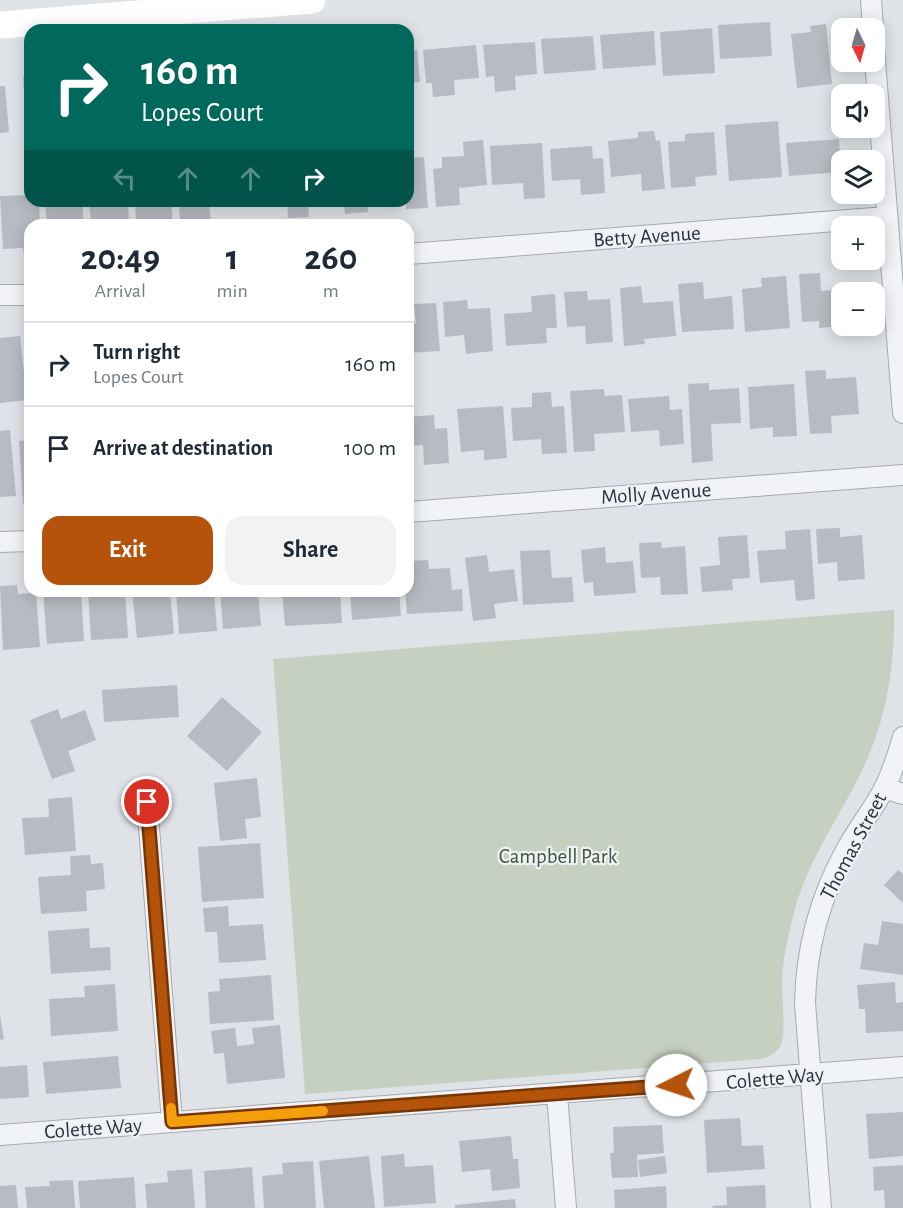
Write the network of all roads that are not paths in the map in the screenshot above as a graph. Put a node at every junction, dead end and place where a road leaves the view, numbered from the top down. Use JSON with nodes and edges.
{"nodes":[{"id":1,"x":312,"y":0,"type":"edge"},
{"id":2,"x":871,"y":0,"type":"edge"},
{"id":3,"x":872,"y":18,"type":"edge"},
{"id":4,"x":0,"y":25,"type":"edge"},
{"id":5,"x":876,"y":72,"type":"edge"},
{"id":6,"x":887,"y":217,"type":"junction"},
{"id":7,"x":414,"y":255,"type":"edge"},
{"id":8,"x":0,"y":295,"type":"edge"},
{"id":9,"x":24,"y":295,"type":"edge"},
{"id":10,"x":903,"y":413,"type":"edge"},
{"id":11,"x":903,"y":475,"type":"edge"},
{"id":12,"x":414,"y":512,"type":"edge"},
{"id":13,"x":24,"y":541,"type":"edge"},
{"id":14,"x":0,"y":542,"type":"edge"},
{"id":15,"x":903,"y":737,"type":"edge"},
{"id":16,"x":894,"y":791,"type":"edge"},
{"id":17,"x":147,"y":802,"type":"dead end"},
{"id":18,"x":903,"y":1067,"type":"edge"},
{"id":19,"x":810,"y":1074,"type":"junction"},
{"id":20,"x":557,"y":1094,"type":"junction"},
{"id":21,"x":172,"y":1122,"type":"junction"},
{"id":22,"x":0,"y":1135,"type":"edge"},
{"id":23,"x":566,"y":1208,"type":"edge"},
{"id":24,"x":821,"y":1208,"type":"edge"}],
"edges":[{"from":1,"to":4,"type":"street"},
{"from":2,"to":3,"type":"street"},
{"from":5,"to":6,"type":"street"},
{"from":6,"to":7,"type":"street","name":"Betty Avenue"},
{"from":6,"to":10,"type":"street"},
{"from":8,"to":9,"type":"street"},
{"from":11,"to":12,"type":"street","name":"Molly Avenue"},
{"from":13,"to":14,"type":"street"},
{"from":15,"to":16,"type":"street","name":"Thomas Street"},
{"from":16,"to":19,"type":"street","name":"Thomas Street"},
{"from":17,"to":21,"type":"street"},
{"from":18,"to":19,"type":"street","name":"Colette Way"},
{"from":19,"to":20,"type":"street","name":"Colette Way"},
{"from":19,"to":24,"type":"street","name":"Thomas Street"},
{"from":20,"to":21,"type":"street","name":"Colette Way"},
{"from":20,"to":23,"type":"street"},
{"from":21,"to":22,"type":"street","name":"Colette Way"}]}
